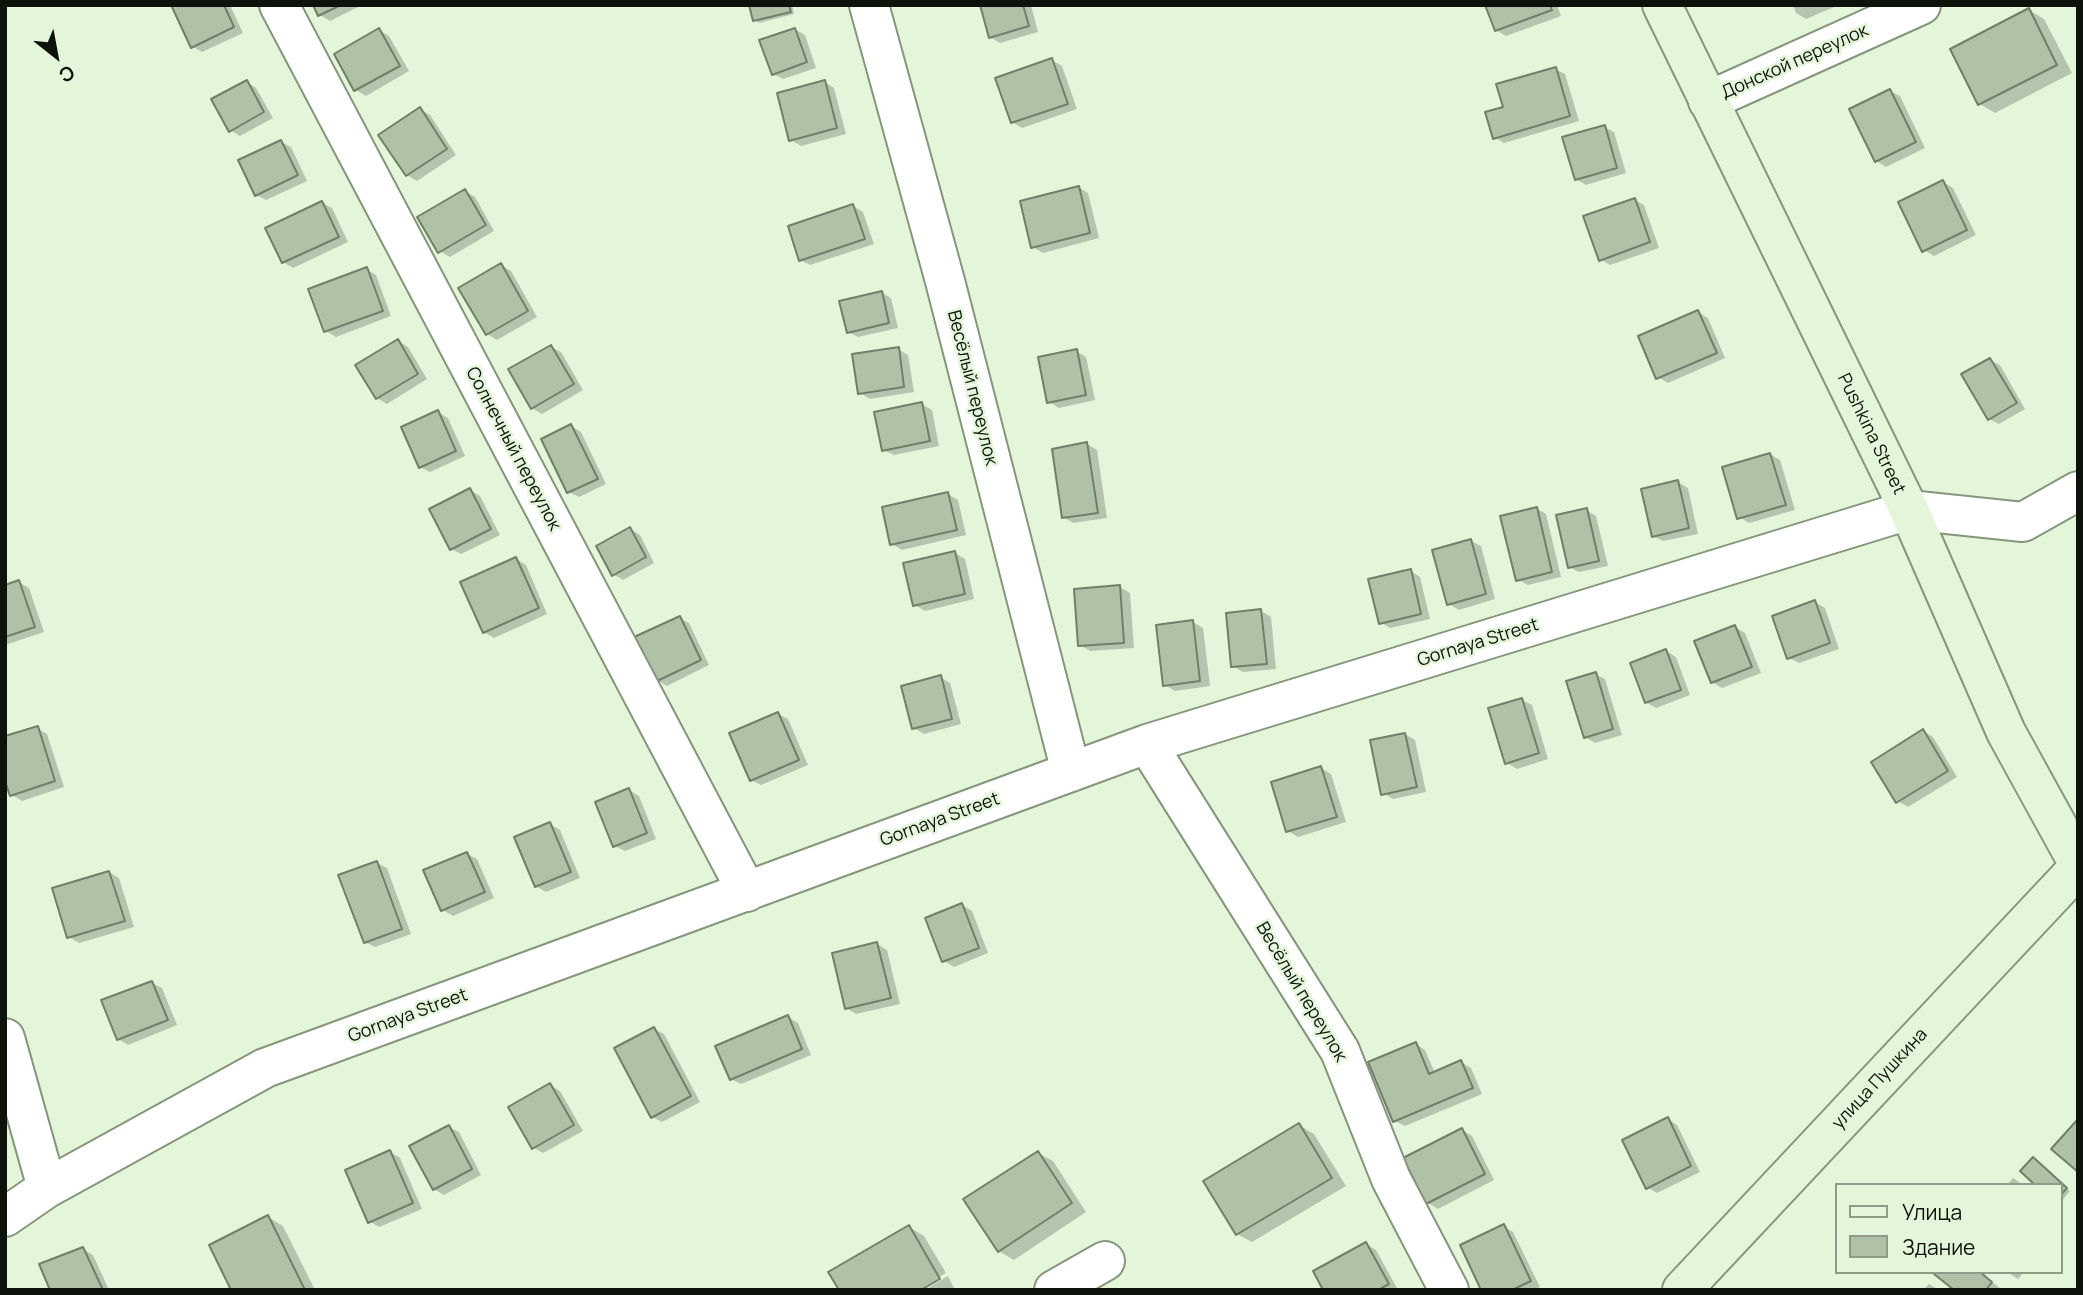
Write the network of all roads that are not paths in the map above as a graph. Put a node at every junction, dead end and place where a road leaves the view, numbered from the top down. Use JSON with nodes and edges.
{"nodes":[{"id":1,"x":279,"y":5,"type":"edge"},
{"id":2,"x":869,"y":5,"type":"edge"},
{"id":3,"x":1662,"y":5,"type":"edge"},
{"id":4,"x":1921,"y":5,"type":"edge"},
{"id":5,"x":1708,"y":101,"type":"junction"},
{"id":6,"x":2078,"y":491,"type":"edge"},
{"id":7,"x":1909,"y":510,"type":"junction"},
{"id":8,"x":1147,"y":744,"type":"junction"},
{"id":9,"x":1071,"y":772,"type":"junction"},
{"id":10,"x":2078,"y":865,"type":"edge"},
{"id":11,"x":747,"y":892,"type":"junction"},
{"id":12,"x":5,"y":1038,"type":"edge"},
{"id":13,"x":47,"y":1188,"type":"junction"},
{"id":14,"x":5,"y":1217,"type":"edge"},
{"id":15,"x":1105,"y":1261,"type":"dead end"},
{"id":16,"x":1054,"y":1290,"type":"edge"},
{"id":17,"x":1449,"y":1290,"type":"edge"},
{"id":18,"x":1682,"y":1290,"type":"edge"}],
"edges":[{"from":1,"to":11,"type":"street","name":"Солнечный переулок"},
{"from":2,"to":9,"type":"street","name":"Весёлый переулок"},
{"from":3,"to":5,"type":"main road","name":"Pushkina Street"},
{"from":4,"to":5,"type":"street","name":"Донской переулок"},
{"from":5,"to":7,"type":"main road","name":"Pushkina Street"},
{"from":6,"to":7,"type":"street"},
{"from":7,"to":8,"type":"street","name":"Gornaya Street"},
{"from":7,"to":10,"type":"main road","name":"Pushkina Street"},
{"from":8,"to":9,"type":"street","name":"Gornaya Street"},
{"from":8,"to":17,"type":"street","name":"Весёлый переулок"},
{"from":9,"to":11,"type":"street","name":"Gornaya Street"},
{"from":10,"to":18,"type":"main road","name":"улица Пушкина"},
{"from":11,"to":13,"type":"street","name":"Gornaya Street"},
{"from":12,"to":13,"type":"street"},
{"from":13,"to":14,"type":"street","name":"Gornaya Street"},
{"from":15,"to":16,"type":"street"}]}
